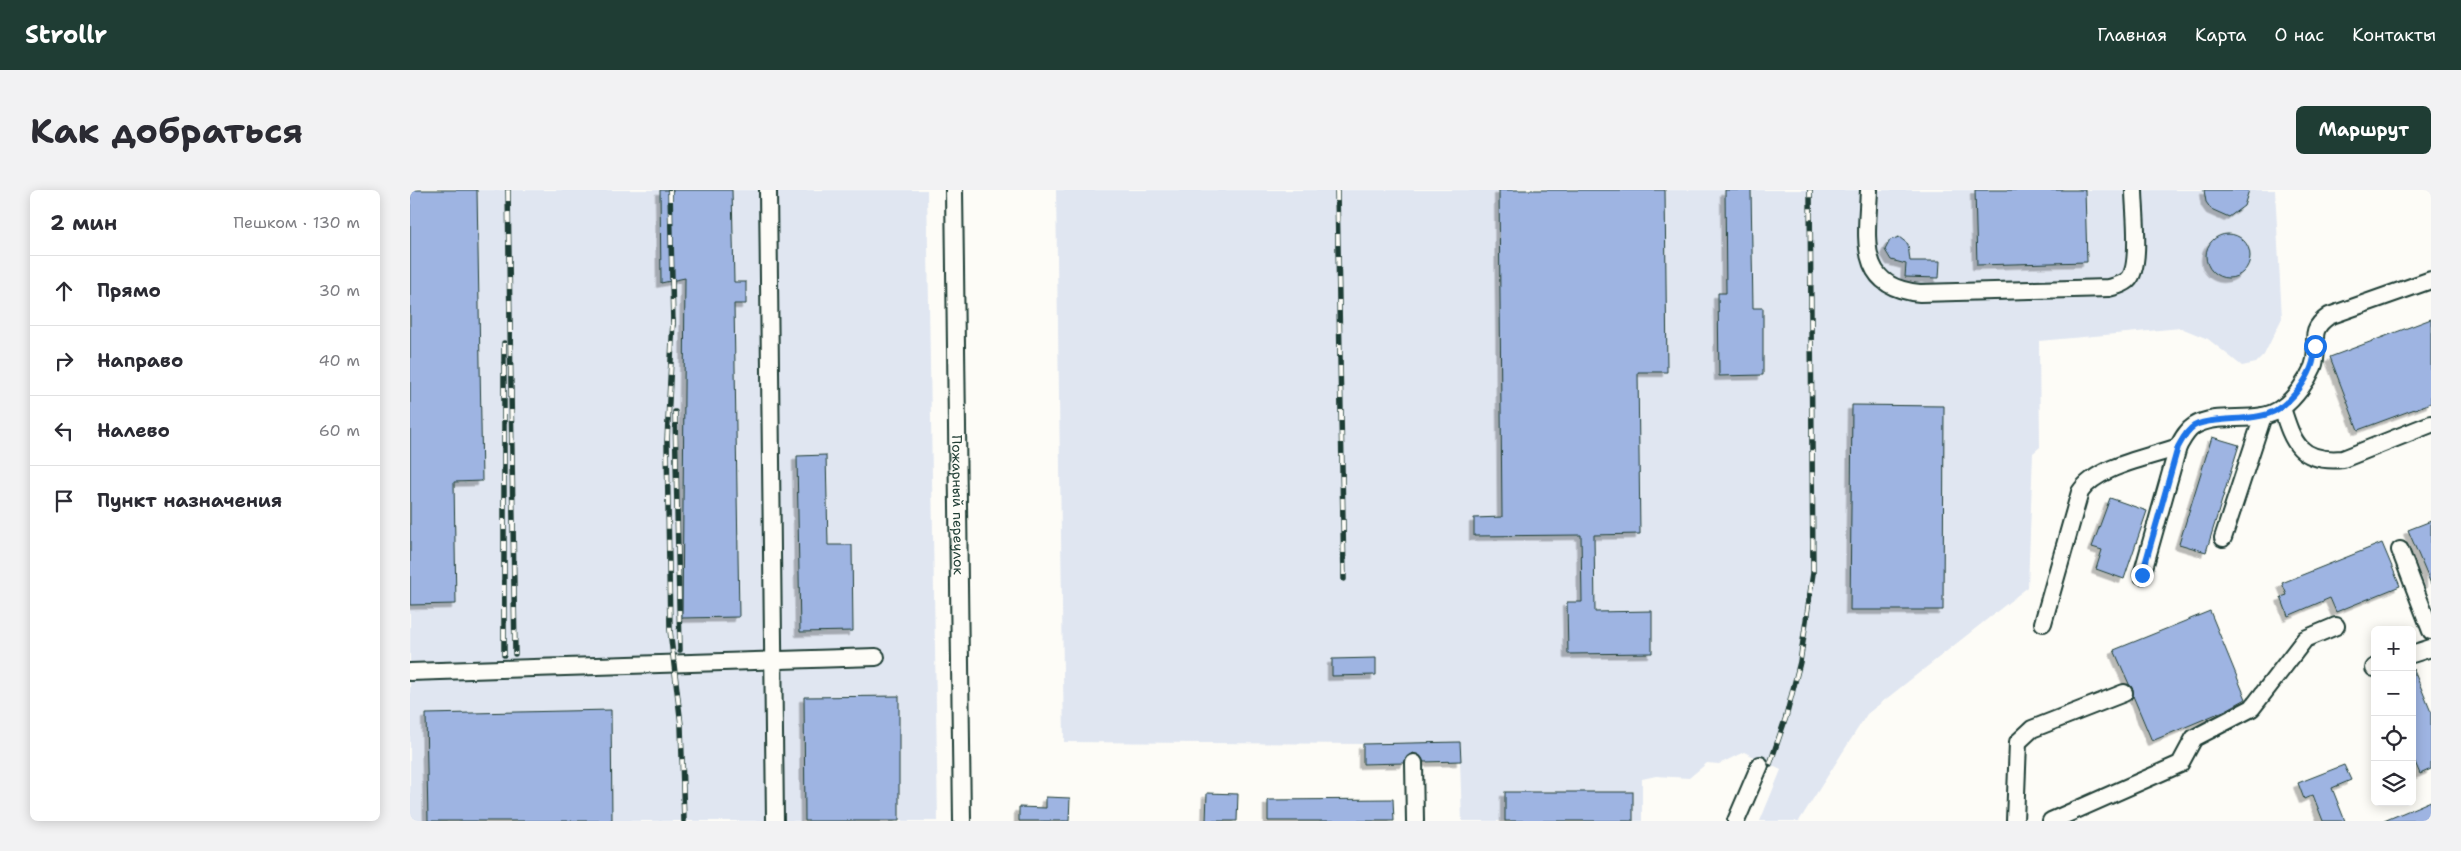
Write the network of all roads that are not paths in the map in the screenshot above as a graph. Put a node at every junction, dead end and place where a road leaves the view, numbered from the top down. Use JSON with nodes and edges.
{"nodes":[{"id":1,"x":768,"y":190,"type":"edge"},
{"id":2,"x":954,"y":190,"type":"edge"},
{"id":3,"x":1869,"y":190,"type":"edge"},
{"id":4,"x":2134,"y":190,"type":"edge"},
{"id":5,"x":2431,"y":280,"type":"edge"},
{"id":6,"x":2282,"y":408,"type":"junction"},
{"id":7,"x":2263,"y":416,"type":"junction"},
{"id":8,"x":2431,"y":424,"type":"edge"},
{"id":9,"x":2178,"y":447,"type":"junction"},
{"id":10,"x":2223,"y":538,"type":"dead end"},
{"id":11,"x":2400,"y":550,"type":"dead end"},
{"id":12,"x":2142,"y":575,"type":"dead end"},
{"id":13,"x":2424,"y":592,"type":"edge"},
{"id":14,"x":2043,"y":623,"type":"dead end"},
{"id":15,"x":2336,"y":626,"type":"dead end"},
{"id":16,"x":2431,"y":630,"type":"edge"},
{"id":17,"x":2431,"y":648,"type":"edge"},
{"id":18,"x":2416,"y":653,"type":"edge"},
{"id":19,"x":876,"y":657,"type":"dead end"},
{"id":20,"x":773,"y":662,"type":"junction"},
{"id":21,"x":410,"y":672,"type":"edge"},
{"id":22,"x":2124,"y":693,"type":"dead end"},
{"id":23,"x":1414,"y":762,"type":"dead end"},
{"id":24,"x":1760,"y":765,"type":"dead end"},
{"id":25,"x":776,"y":821,"type":"edge"},
{"id":26,"x":962,"y":821,"type":"edge"},
{"id":27,"x":1415,"y":821,"type":"edge"},
{"id":28,"x":1736,"y":821,"type":"edge"},
{"id":29,"x":2015,"y":821,"type":"edge"},
{"id":30,"x":2051,"y":821,"type":"edge"}],
"edges":[{"from":1,"to":20,"type":"street"},
{"from":2,"to":26,"type":"street","name":"Пожарный переулок"},
{"from":3,"to":4,"type":"street"},
{"from":5,"to":6,"type":"street"},
{"from":6,"to":7,"type":"street"},
{"from":6,"to":8,"type":"street"},
{"from":7,"to":9,"type":"street"},
{"from":7,"to":10,"type":"street"},
{"from":9,"to":12,"type":"street"},
{"from":9,"to":14,"type":"street"},
{"from":11,"to":13,"type":"street"},
{"from":13,"to":16,"type":"street"},
{"from":15,"to":30,"type":"street"},
{"from":17,"to":18,"type":"street"},
{"from":19,"to":20,"type":"street"},
{"from":20,"to":21,"type":"street"},
{"from":20,"to":25,"type":"street"},
{"from":22,"to":29,"type":"street"},
{"from":23,"to":27,"type":"street"},
{"from":24,"to":28,"type":"street"}]}
